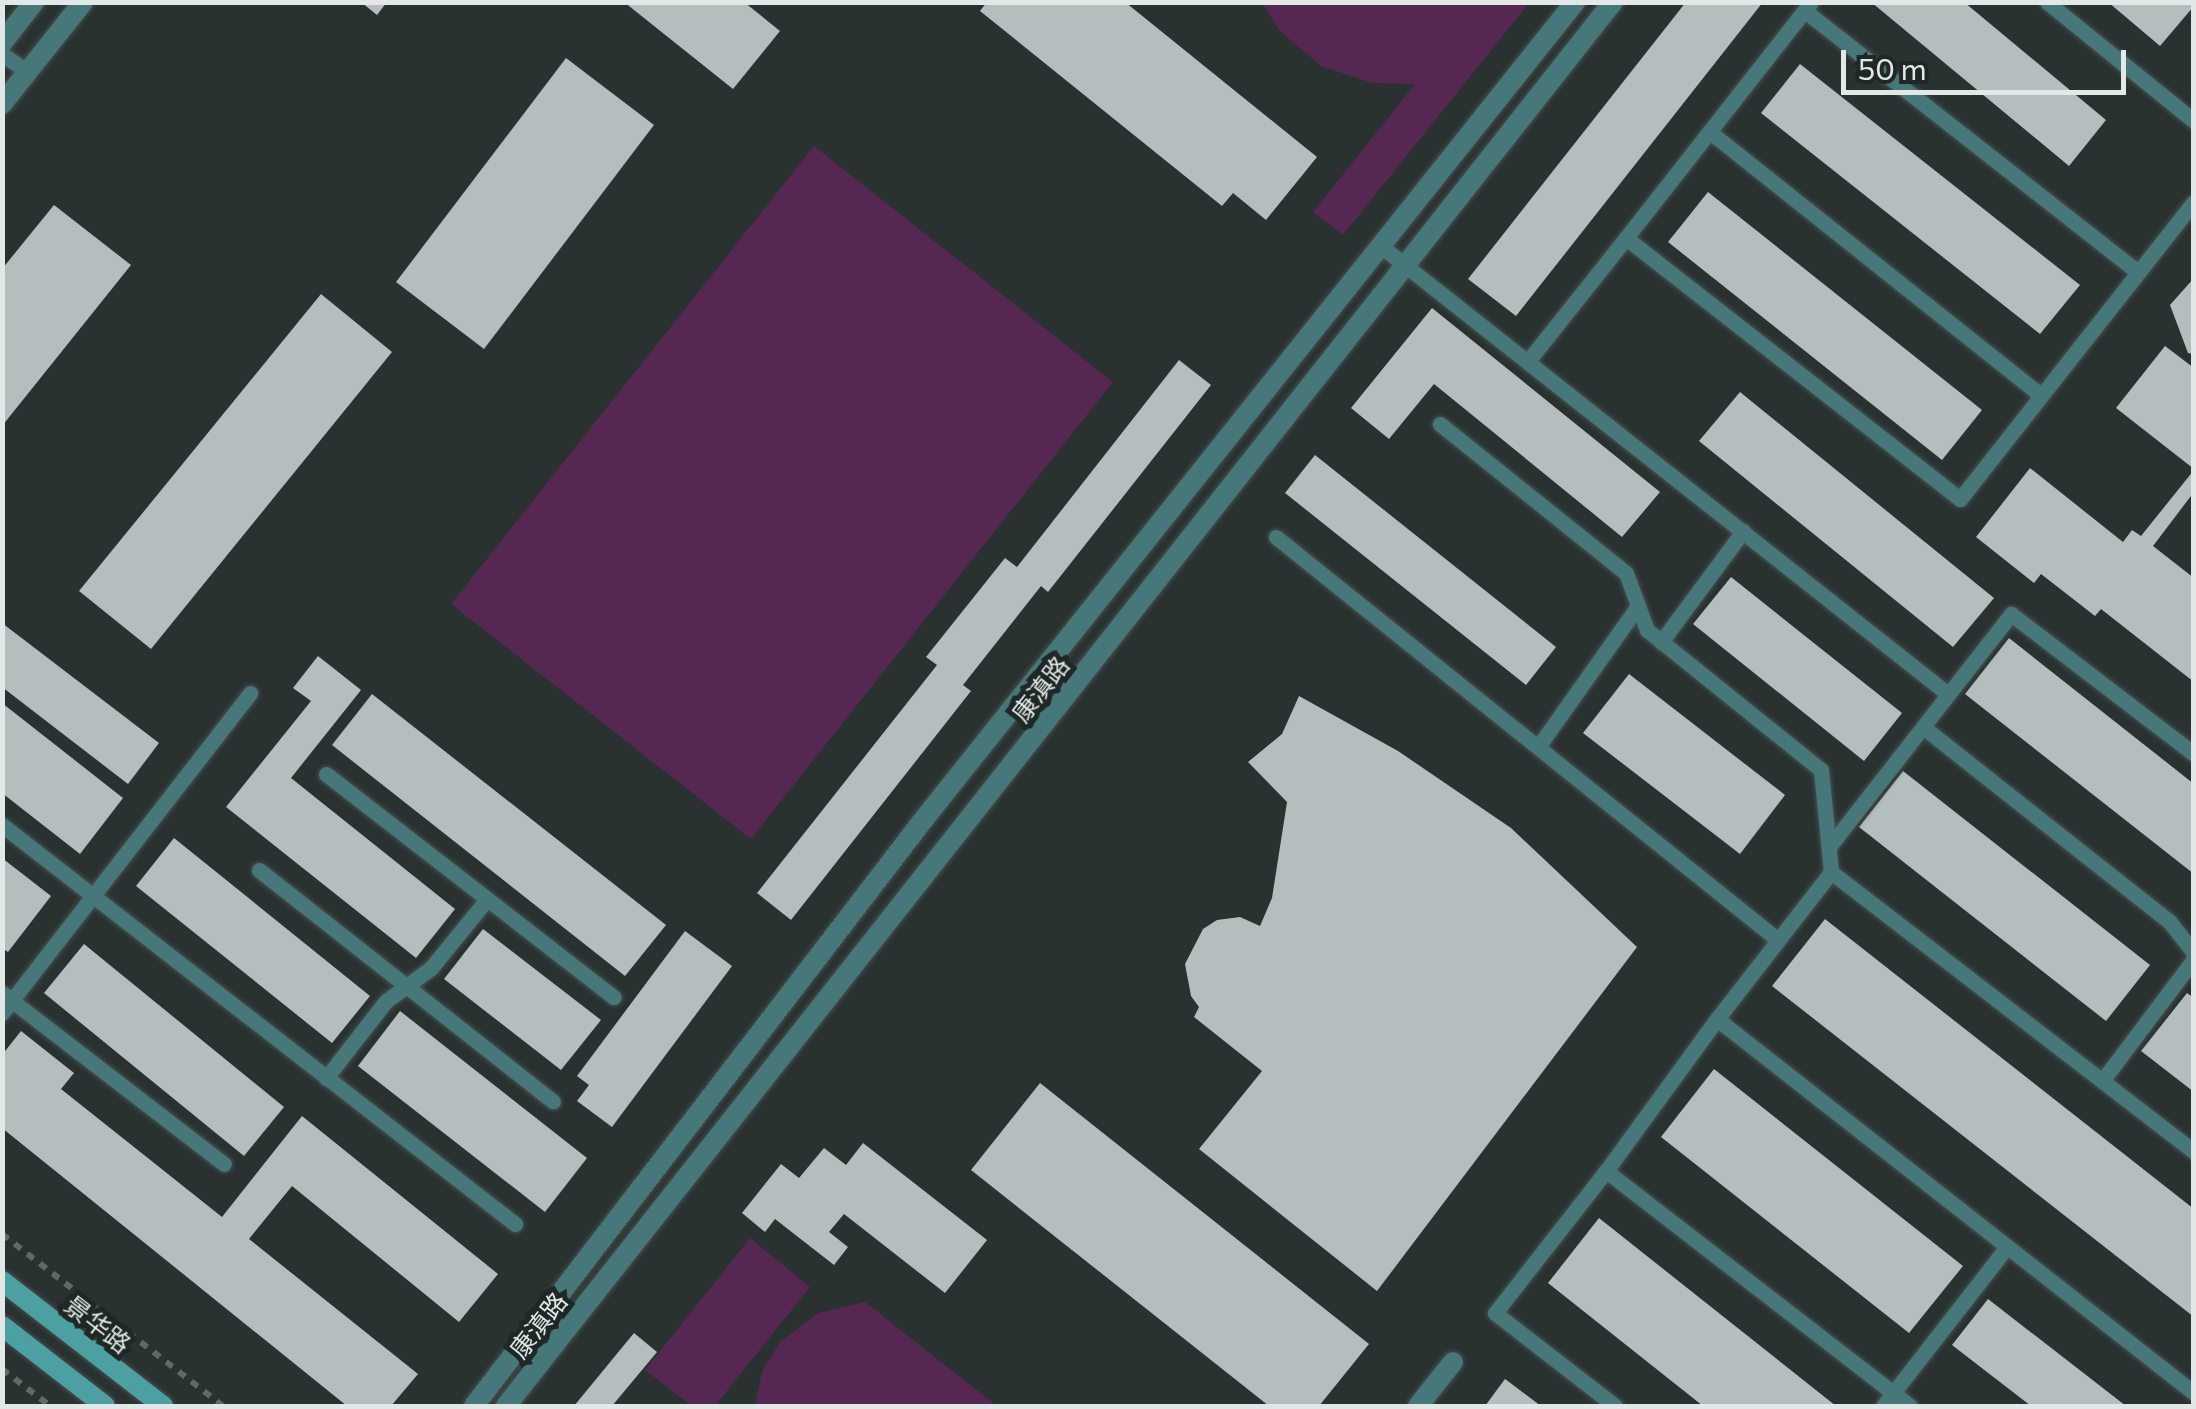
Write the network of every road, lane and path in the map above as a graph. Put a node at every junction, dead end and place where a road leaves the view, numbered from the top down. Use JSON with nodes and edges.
{"nodes":[{"id":1,"x":34,"y":2,"type":"edge"},
{"id":2,"x":83,"y":2,"type":"edge"},
{"id":3,"x":1574,"y":2,"type":"edge"},
{"id":4,"x":1612,"y":2,"type":"edge"},
{"id":5,"x":2047,"y":2,"type":"edge"},
{"id":6,"x":1808,"y":7,"type":"edge"},
{"id":7,"x":2,"y":43,"type":"edge"},
{"id":8,"x":2,"y":54,"type":"edge"},
{"id":9,"x":28,"y":72,"type":"junction"},
{"id":10,"x":2,"y":104,"type":"edge"},
{"id":11,"x":2194,"y":122,"type":"edge"},
{"id":12,"x":1710,"y":132,"type":"junction"},
{"id":13,"x":2194,"y":202,"type":"edge"},
{"id":14,"x":1626,"y":238,"type":"junction"},
{"id":15,"x":1382,"y":247,"type":"junction"},
{"id":16,"x":1404,"y":266,"type":"junction"},
{"id":17,"x":2138,"y":272,"type":"junction"},
{"id":18,"x":1528,"y":361,"type":"junction"},
{"id":19,"x":2042,"y":396,"type":"junction"},
{"id":20,"x":1440,"y":424,"type":"dead end"},
{"id":21,"x":1744,"y":531,"type":"junction"},
{"id":22,"x":1276,"y":537,"type":"dead end"},
{"id":23,"x":1638,"y":606,"type":"junction"},
{"id":24,"x":1661,"y":642,"type":"junction"},
{"id":25,"x":250,"y":693,"type":"dead end"},
{"id":26,"x":1948,"y":694,"type":"junction"},
{"id":27,"x":1923,"y":726,"type":"junction"},
{"id":28,"x":1538,"y":747,"type":"junction"},
{"id":29,"x":2194,"y":754,"type":"edge"},
{"id":30,"x":326,"y":774,"type":"dead end"},
{"id":31,"x":2,"y":825,"type":"edge"},
{"id":32,"x":1829,"y":847,"type":"junction"},
{"id":33,"x":258,"y":870,"type":"dead end"},
{"id":34,"x":1832,"y":872,"type":"junction"},
{"id":35,"x":93,"y":896,"type":"junction"},
{"id":36,"x":487,"y":899,"type":"junction"},
{"id":37,"x":1778,"y":940,"type":"junction"},
{"id":38,"x":2194,"y":956,"type":"edge"},
{"id":39,"x":407,"y":986,"type":"junction"},
{"id":40,"x":614,"y":997,"type":"dead end"},
{"id":41,"x":6,"y":1002,"type":"edge"},
{"id":42,"x":1716,"y":1019,"type":"junction"},
{"id":43,"x":326,"y":1078,"type":"junction"},
{"id":44,"x":2102,"y":1081,"type":"junction"},
{"id":45,"x":553,"y":1101,"type":"dead end"},
{"id":46,"x":2194,"y":1152,"type":"edge"},
{"id":47,"x":224,"y":1164,"type":"dead end"},
{"id":48,"x":1606,"y":1172,"type":"junction"},
{"id":49,"x":514,"y":1224,"type":"dead end"},
{"id":50,"x":2,"y":1234,"type":"edge"},
{"id":51,"x":2008,"y":1247,"type":"junction"},
{"id":52,"x":3,"y":1283,"type":"edge"},
{"id":53,"x":2,"y":1326,"type":"edge"},
{"id":54,"x":1453,"y":1362,"type":"dead end"},
{"id":55,"x":2,"y":1369,"type":"edge"},
{"id":56,"x":2194,"y":1393,"type":"edge"},
{"id":57,"x":1888,"y":1400,"type":"edge"},
{"id":58,"x":50,"y":1406,"type":"edge"},
{"id":59,"x":106,"y":1406,"type":"edge"},
{"id":60,"x":163,"y":1406,"type":"edge"},
{"id":61,"x":223,"y":1406,"type":"edge"},
{"id":62,"x":474,"y":1406,"type":"edge"},
{"id":63,"x":506,"y":1406,"type":"edge"},
{"id":64,"x":1418,"y":1406,"type":"edge"},
{"id":65,"x":1615,"y":1406,"type":"edge"},
{"id":66,"x":1910,"y":1406,"type":"edge"}],
"edges":[{"from":1,"to":7,"type":"street"},
{"from":2,"to":9,"type":"street"},
{"from":3,"to":15,"type":"street","name":"康滇路"},
{"from":4,"to":16,"type":"street","name":"康滇路"},
{"from":5,"to":11,"type":"lane"},
{"from":6,"to":12,"type":"lane"},
{"from":6,"to":17,"type":"lane"},
{"from":8,"to":9,"type":"lane"},
{"from":9,"to":10,"type":"street"},
{"from":12,"to":14,"type":"lane"},
{"from":12,"to":19,"type":"lane"},
{"from":13,"to":17,"type":"lane"},
{"from":14,"to":18,"type":"lane"},
{"from":14,"to":19,"type":"lane"},
{"from":15,"to":16,"type":"lane"},
{"from":15,"to":62,"type":"street","name":"康滇路"},
{"from":16,"to":18,"type":"lane"},
{"from":16,"to":63,"type":"street","name":"康滇路"},
{"from":17,"to":19,"type":"lane"},
{"from":18,"to":21,"type":"lane"},
{"from":20,"to":23,"type":"lane"},
{"from":21,"to":24,"type":"lane"},
{"from":21,"to":26,"type":"lane"},
{"from":22,"to":28,"type":"lane"},
{"from":23,"to":24,"type":"lane"},
{"from":23,"to":28,"type":"lane"},
{"from":24,"to":32,"type":"lane"},
{"from":25,"to":35,"type":"lane"},
{"from":26,"to":27,"type":"lane"},
{"from":26,"to":29,"type":"lane"},
{"from":27,"to":32,"type":"lane"},
{"from":27,"to":38,"type":"lane"},
{"from":28,"to":37,"type":"lane"},
{"from":30,"to":36,"type":"lane"},
{"from":31,"to":35,"type":"lane"},
{"from":32,"to":34,"type":"lane"},
{"from":33,"to":39,"type":"lane"},
{"from":34,"to":37,"type":"lane"},
{"from":34,"to":44,"type":"lane"},
{"from":35,"to":41,"type":"lane"},
{"from":35,"to":43,"type":"lane"},
{"from":36,"to":39,"type":"lane"},
{"from":36,"to":40,"type":"lane"},
{"from":37,"to":42,"type":"lane"},
{"from":38,"to":44,"type":"lane"},
{"from":39,"to":43,"type":"lane"},
{"from":39,"to":45,"type":"lane"},
{"from":41,"to":47,"type":"lane"},
{"from":42,"to":48,"type":"lane"},
{"from":42,"to":51,"type":"lane"},
{"from":43,"to":49,"type":"lane"},
{"from":44,"to":46,"type":"lane"},
{"from":48,"to":57,"type":"lane"},
{"from":48,"to":65,"type":"lane"},
{"from":50,"to":61,"type":"path"},
{"from":51,"to":56,"type":"lane"},
{"from":51,"to":57,"type":"lane"},
{"from":52,"to":60,"type":"main road","name":"景华路"},
{"from":53,"to":59,"type":"main road"},
{"from":54,"to":64,"type":"street"},
{"from":55,"to":58,"type":"path"},
{"from":57,"to":66,"type":"lane"}]}
